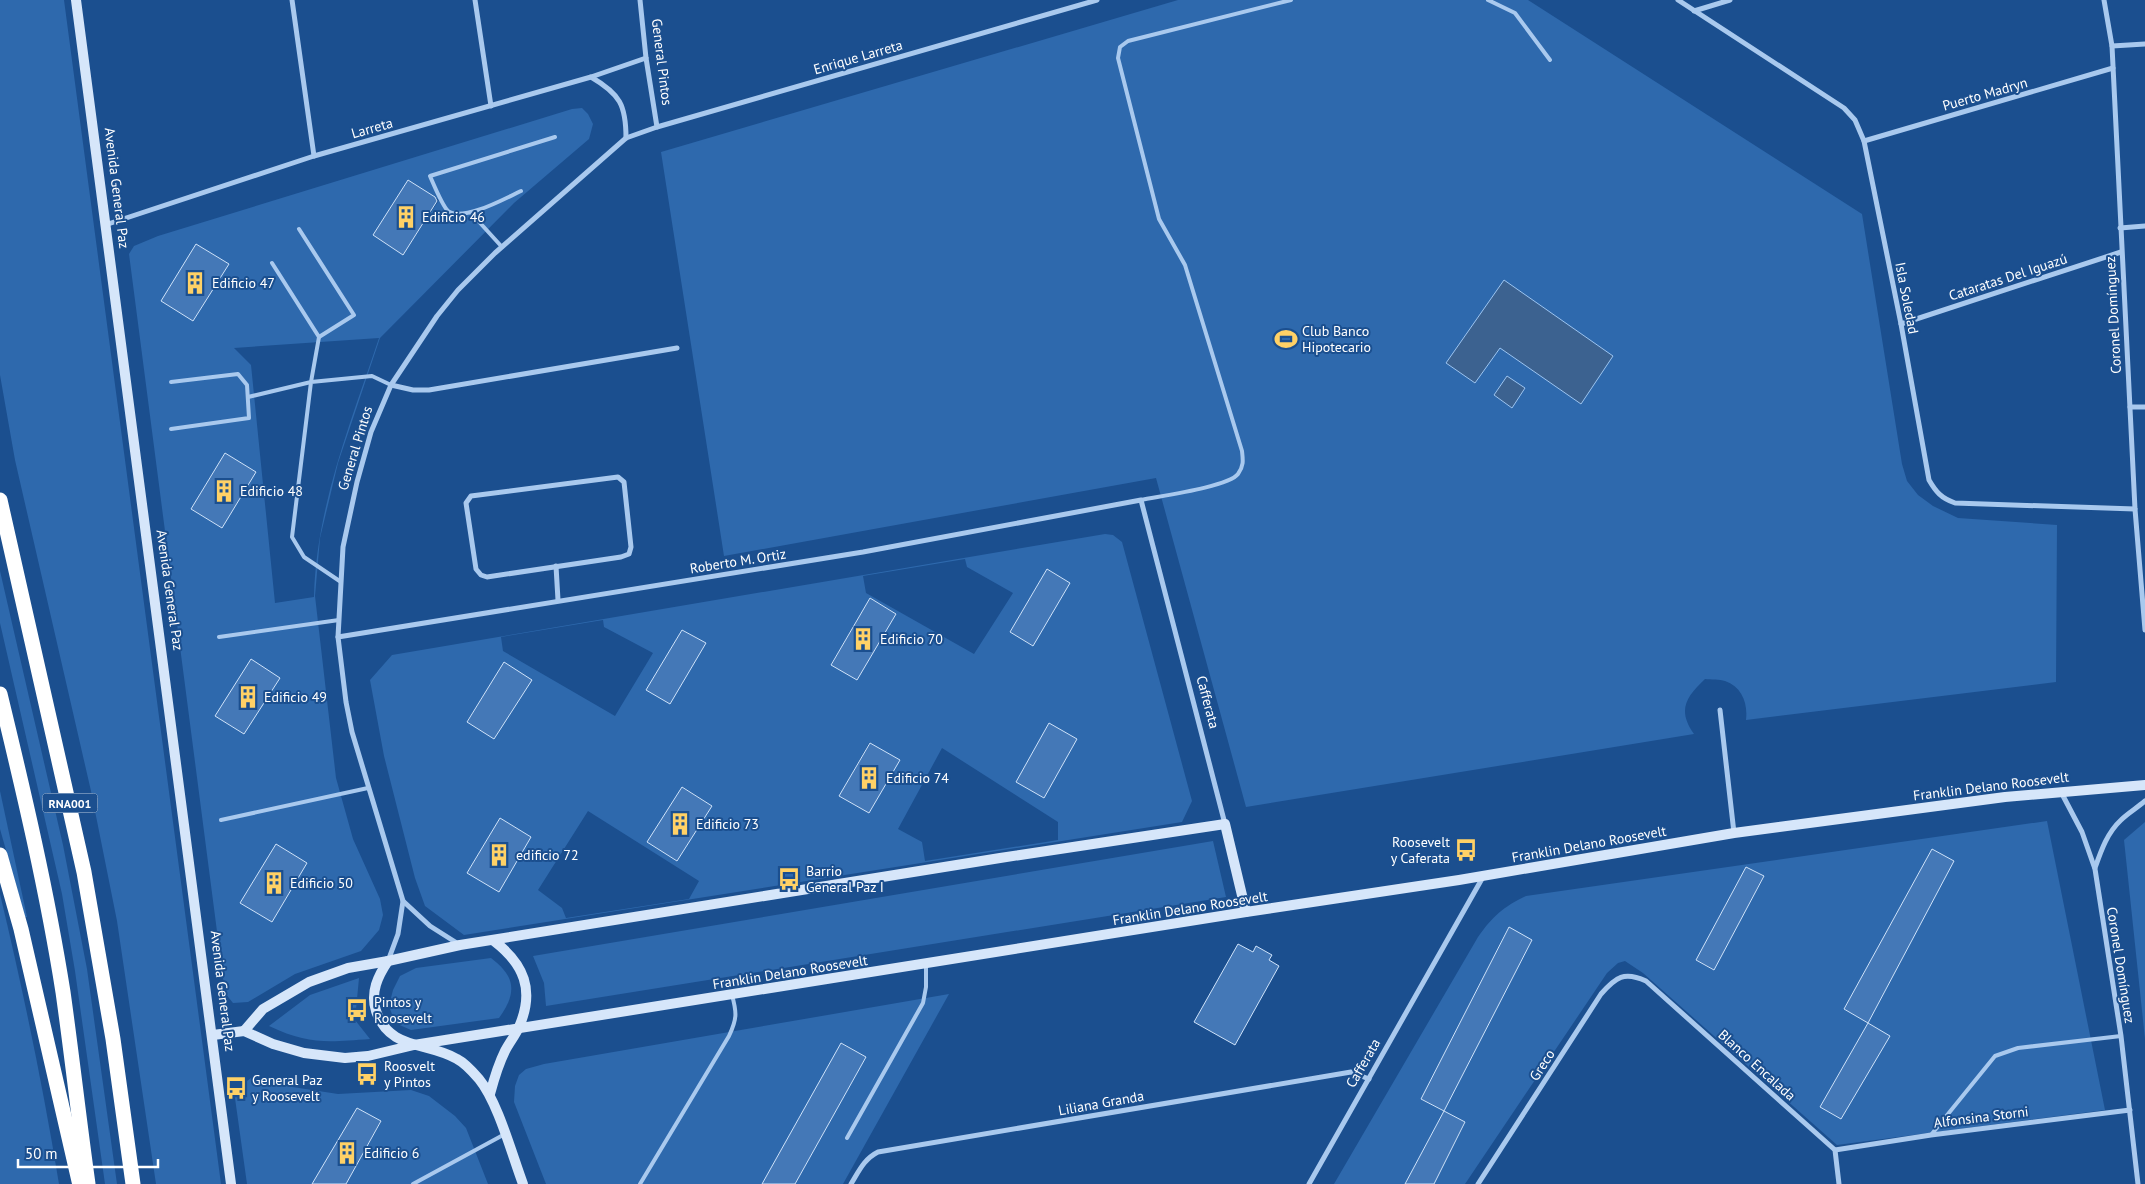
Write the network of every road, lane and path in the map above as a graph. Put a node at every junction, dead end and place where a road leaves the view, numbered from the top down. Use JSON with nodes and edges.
{"nodes":[{"id":1,"x":76,"y":0,"type":"edge"},
{"id":2,"x":292,"y":0,"type":"edge"},
{"id":3,"x":475,"y":0,"type":"edge"},
{"id":4,"x":640,"y":0,"type":"edge"},
{"id":5,"x":1097,"y":0,"type":"edge"},
{"id":6,"x":1292,"y":0,"type":"edge"},
{"id":7,"x":1488,"y":0,"type":"edge"},
{"id":8,"x":1678,"y":0,"type":"edge"},
{"id":9,"x":1730,"y":0,"type":"edge"},
{"id":10,"x":2104,"y":0,"type":"edge"},
{"id":11,"x":1694,"y":11,"type":"junction"},
{"id":12,"x":2145,"y":44,"type":"edge"},
{"id":13,"x":2112,"y":46,"type":"junction"},
{"id":14,"x":646,"y":58,"type":"junction"},
{"id":15,"x":1550,"y":60,"type":"dead end"},
{"id":16,"x":2113,"y":68,"type":"junction"},
{"id":17,"x":590,"y":77,"type":"junction"},
{"id":18,"x":491,"y":106,"type":"junction"},
{"id":19,"x":657,"y":127,"type":"junction"},
{"id":20,"x":555,"y":137,"type":"dead end"},
{"id":21,"x":626,"y":138,"type":"junction"},
{"id":22,"x":1864,"y":141,"type":"junction"},
{"id":23,"x":314,"y":156,"type":"junction"},
{"id":24,"x":522,"y":191,"type":"dead end"},
{"id":25,"x":471,"y":213,"type":"junction"},
{"id":26,"x":105,"y":225,"type":"junction"},
{"id":27,"x":2145,"y":226,"type":"edge"},
{"id":28,"x":2120,"y":228,"type":"junction"},
{"id":29,"x":299,"y":229,"type":"dead end"},
{"id":30,"x":502,"y":247,"type":"junction"},
{"id":31,"x":2121,"y":252,"type":"junction"},
{"id":32,"x":272,"y":263,"type":"dead end"},
{"id":33,"x":1901,"y":324,"type":"junction"},
{"id":34,"x":319,"y":337,"type":"junction"},
{"id":35,"x":677,"y":348,"type":"dead end"},
{"id":36,"x":171,"y":382,"type":"dead end"},
{"id":37,"x":310,"y":382,"type":"junction"},
{"id":38,"x":391,"y":385,"type":"junction"},
{"id":39,"x":248,"y":397,"type":"junction"},
{"id":40,"x":2130,"y":407,"type":"junction"},
{"id":41,"x":2145,"y":407,"type":"edge"},
{"id":42,"x":171,"y":430,"type":"dead end"},
{"id":43,"x":0,"y":500,"type":"edge"},
{"id":44,"x":1141,"y":500,"type":"junction"},
{"id":45,"x":2135,"y":510,"type":"junction"},
{"id":46,"x":556,"y":566,"type":"junction"},
{"id":47,"x":341,"y":582,"type":"junction"},
{"id":48,"x":2144,"y":593,"type":"edge"},
{"id":49,"x":558,"y":600,"type":"junction"},
{"id":50,"x":339,"y":620,"type":"junction"},
{"id":51,"x":2145,"y":630,"type":"edge"},
{"id":52,"x":220,"y":637,"type":"dead end"},
{"id":53,"x":338,"y":637,"type":"junction"},
{"id":54,"x":0,"y":694,"type":"edge"},
{"id":55,"x":1720,"y":710,"type":"dead end"},
{"id":56,"x":2145,"y":785,"type":"edge"},
{"id":57,"x":368,"y":788,"type":"junction"},
{"id":58,"x":2060,"y":791,"type":"junction"},
{"id":59,"x":2145,"y":801,"type":"edge"},
{"id":60,"x":221,"y":820,"type":"dead end"},
{"id":61,"x":1225,"y":824,"type":"junction"},
{"id":62,"x":1734,"y":833,"type":"junction"},
{"id":63,"x":0,"y":855,"type":"edge"},
{"id":64,"x":2095,"y":869,"type":"junction"},
{"id":65,"x":1483,"y":876,"type":"junction"},
{"id":66,"x":403,"y":901,"type":"junction"},
{"id":67,"x":1246,"y":912,"type":"junction"},
{"id":68,"x":494,"y":941,"type":"junction"},
{"id":69,"x":460,"y":945,"type":"junction"},
{"id":70,"x":388,"y":961,"type":"junction"},
{"id":71,"x":926,"y":964,"type":"junction"},
{"id":72,"x":1636,"y":976,"type":"joint"},
{"id":73,"x":732,"y":995,"type":"junction"},
{"id":74,"x":518,"y":1028,"type":"junction"},
{"id":75,"x":244,"y":1031,"type":"junction"},
{"id":76,"x":213,"y":1034,"type":"junction"},
{"id":77,"x":2120,"y":1036,"type":"junction"},
{"id":78,"x":414,"y":1045,"type":"junction"},
{"id":79,"x":1369,"y":1079,"type":"junction"},
{"id":80,"x":490,"y":1094,"type":"junction"},
{"id":81,"x":2130,"y":1110,"type":"junction"},
{"id":82,"x":505,"y":1134,"type":"junction"},
{"id":83,"x":1931,"y":1135,"type":"junction"},
{"id":84,"x":847,"y":1138,"type":"dead end"},
{"id":85,"x":1836,"y":1150,"type":"junction"},
{"id":86,"x":80,"y":1184,"type":"edge"},
{"id":87,"x":88,"y":1184,"type":"edge"},
{"id":88,"x":132,"y":1184,"type":"edge"},
{"id":89,"x":231,"y":1184,"type":"edge"},
{"id":90,"x":413,"y":1184,"type":"edge"},
{"id":91,"x":523,"y":1184,"type":"edge"},
{"id":92,"x":640,"y":1184,"type":"edge"},
{"id":93,"x":851,"y":1184,"type":"edge"},
{"id":94,"x":1309,"y":1184,"type":"edge"},
{"id":95,"x":1478,"y":1184,"type":"edge"},
{"id":96,"x":1839,"y":1184,"type":"edge"},
{"id":97,"x":2138,"y":1184,"type":"edge"}],
"edges":[{"from":1,"to":26,"type":"street","name":"Avenida General Paz"},
{"from":2,"to":23,"type":"street"},
{"from":3,"to":18,"type":"street"},
{"from":4,"to":14,"type":"street","name":"General Pintos"},
{"from":5,"to":19,"type":"street","name":"Enrique Larreta"},
{"from":6,"to":44,"type":"lane"},
{"from":7,"to":15,"type":"lane"},
{"from":8,"to":11,"type":"street","name":"Isla Soledad"},
{"from":9,"to":11,"type":"street"},
{"from":10,"to":13,"type":"street","name":"Coronel Domínguez"},
{"from":11,"to":22,"type":"street","name":"Isla Soledad"},
{"from":12,"to":13,"type":"street"},
{"from":13,"to":16,"type":"street","name":"Coronel Domínguez"},
{"from":14,"to":17,"type":"street","name":"Larreta"},
{"from":14,"to":19,"type":"street","name":"General Pintos"},
{"from":16,"to":22,"type":"street","name":"Puerto Madryn"},
{"from":16,"to":28,"type":"street","name":"Coronel Domínguez"},
{"from":17,"to":18,"type":"street","name":"Larreta"},
{"from":17,"to":21,"type":"street"},
{"from":18,"to":23,"type":"street","name":"Larreta"},
{"from":19,"to":21,"type":"street","name":"Enrique Larreta"},
{"from":20,"to":25,"type":"lane"},
{"from":21,"to":30,"type":"street","name":"General Pintos"},
{"from":22,"to":33,"type":"street","name":"Isla Soledad"},
{"from":23,"to":26,"type":"street","name":"Larreta"},
{"from":24,"to":25,"type":"lane"},
{"from":25,"to":30,"type":"lane"},
{"from":26,"to":76,"type":"street","name":"Avenida General Paz"},
{"from":27,"to":28,"type":"street"},
{"from":28,"to":31,"type":"street","name":"Coronel Domínguez"},
{"from":29,"to":34,"type":"lane"},
{"from":30,"to":38,"type":"street","name":"General Pintos"},
{"from":31,"to":33,"type":"street","name":"Cataratas Del Iguazú"},
{"from":31,"to":40,"type":"street","name":"Coronel Domínguez"},
{"from":32,"to":34,"type":"lane"},
{"from":33,"to":45,"type":"street","name":"Isla Soledad"},
{"from":34,"to":37,"type":"lane"},
{"from":35,"to":38,"type":"street"},
{"from":36,"to":39,"type":"lane"},
{"from":37,"to":38,"type":"lane"},
{"from":37,"to":39,"type":"lane"},
{"from":37,"to":47,"type":"lane"},
{"from":38,"to":47,"type":"street","name":"General Pintos"},
{"from":39,"to":42,"type":"lane"},
{"from":40,"to":41,"type":"street"},
{"from":40,"to":45,"type":"street","name":"Coronel Domínguez"},
{"from":43,"to":88,"type":"highway","number":"RNA001"},
{"from":44,"to":49,"type":"street","name":"Roberto M. Ortiz"},
{"from":44,"to":61,"type":"street","name":"Cafferata"},
{"from":45,"to":48,"type":"street","name":"Coronel Domínguez"},
{"from":46,"to":46,"type":"street"},
{"from":46,"to":49,"type":"street"},
{"from":47,"to":50,"type":"street","name":"General Pintos"},
{"from":48,"to":51,"type":"street","name":"Coronel Domínguez"},
{"from":49,"to":53,"type":"street","name":"Roberto M. Ortiz"},
{"from":50,"to":52,"type":"lane"},
{"from":50,"to":53,"type":"street","name":"General Pintos"},
{"from":53,"to":57,"type":"street","name":"General Pintos"},
{"from":54,"to":87,"type":"highway","number":"RNA001"},
{"from":55,"to":62,"type":"street"},
{"from":56,"to":58,"type":"street","name":"Franklin Delano Roosevelt"},
{"from":57,"to":60,"type":"lane"},
{"from":57,"to":66,"type":"street","name":"General Pintos"},
{"from":58,"to":62,"type":"street","name":"Franklin Delano Roosevelt"},
{"from":58,"to":64,"type":"street","name":"Coronel Domínguez"},
{"from":59,"to":64,"type":"street","name":"Coronel Domínguez"},
{"from":61,"to":67,"type":"street","name":"Cafferata"},
{"from":61,"to":68,"type":"street"},
{"from":62,"to":65,"type":"street","name":"Franklin Delano Roosevelt"},
{"from":63,"to":86,"type":"highway"},
{"from":64,"to":77,"type":"street","name":"Coronel Domínguez"},
{"from":65,"to":67,"type":"street","name":"Franklin Delano Roosevelt"},
{"from":65,"to":79,"type":"street","name":"Cafferata"},
{"from":66,"to":69,"type":"street","name":"General Pintos"},
{"from":66,"to":70,"type":"street","name":"General Pintos"},
{"from":67,"to":71,"type":"street","name":"Franklin Delano Roosevelt"},
{"from":68,"to":69,"type":"street"},
{"from":68,"to":74,"type":"street"},
{"from":69,"to":70,"type":"street"},
{"from":70,"to":75,"type":"street"},
{"from":70,"to":78,"type":"street","name":"General Pintos"},
{"from":71,"to":73,"type":"street","name":"Franklin Delano Roosevelt"},
{"from":71,"to":84,"type":"lane"},
{"from":72,"to":85,"type":"street","name":"Blanco Encalada"},
{"from":72,"to":95,"type":"street","name":"Greco"},
{"from":73,"to":74,"type":"street","name":"Franklin Delano Roosevelt"},
{"from":73,"to":92,"type":"lane"},
{"from":74,"to":78,"type":"street","name":"Franklin Delano Roosevelt"},
{"from":74,"to":80,"type":"street"},
{"from":75,"to":76,"type":"street","name":"Franklin Delano Roosevelt"},
{"from":75,"to":78,"type":"street","name":"Franklin Delano Roosevelt"},
{"from":76,"to":89,"type":"street","name":"Avenida General Paz"},
{"from":77,"to":81,"type":"street","name":"Coronel Domínguez"},
{"from":77,"to":83,"type":"lane"},
{"from":78,"to":80,"type":"street","name":"General Pintos"},
{"from":79,"to":93,"type":"street","name":"Liliana Granda"},
{"from":79,"to":94,"type":"street","name":"Cafferata"},
{"from":80,"to":82,"type":"street","name":"General Pintos"},
{"from":81,"to":83,"type":"street","name":"Alfonsina Storni"},
{"from":81,"to":97,"type":"street","name":"Coronel Domínguez"},
{"from":82,"to":90,"type":"lane"},
{"from":82,"to":91,"type":"street","name":"General Pintos"},
{"from":83,"to":85,"type":"street","name":"Alfonsina Storni"},
{"from":85,"to":96,"type":"street"}]}
